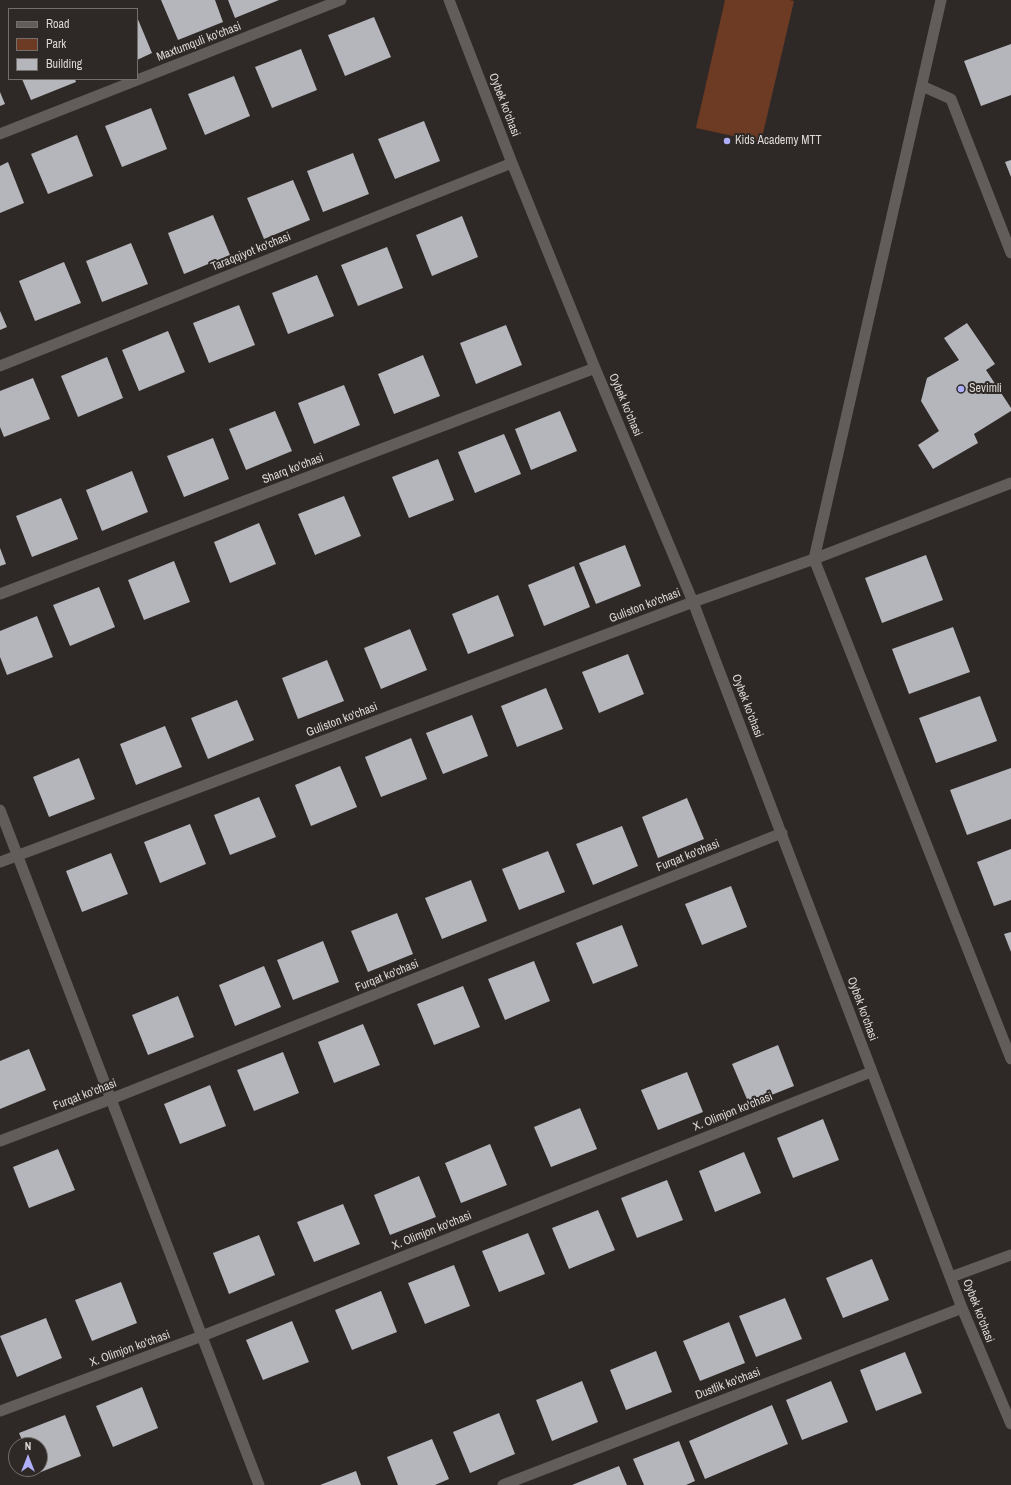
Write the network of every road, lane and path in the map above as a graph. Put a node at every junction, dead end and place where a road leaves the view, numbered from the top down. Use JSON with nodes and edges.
{"nodes":[{"id":1,"x":341,"y":0,"type":"edge"},
{"id":2,"x":449,"y":0,"type":"edge"},
{"id":3,"x":941,"y":0,"type":"edge"},
{"id":4,"x":137,"y":80,"type":"edge"},
{"id":5,"x":138,"y":80,"type":"edge"},
{"id":6,"x":922,"y":86,"type":"junction"},
{"id":7,"x":0,"y":134,"type":"edge"},
{"id":8,"x":512,"y":163,"type":"junction"},
{"id":9,"x":1011,"y":253,"type":"edge"},
{"id":10,"x":0,"y":366,"type":"edge"},
{"id":11,"x":595,"y":368,"type":"junction"},
{"id":12,"x":1011,"y":483,"type":"edge"},
{"id":13,"x":814,"y":559,"type":"junction"},
{"id":14,"x":0,"y":594,"type":"edge"},
{"id":15,"x":693,"y":602,"type":"junction"},
{"id":16,"x":0,"y":810,"type":"edge"},
{"id":17,"x":782,"y":833,"type":"junction"},
{"id":18,"x":18,"y":855,"type":"junction"},
{"id":19,"x":0,"y":862,"type":"edge"},
{"id":20,"x":1011,"y":1059,"type":"edge"},
{"id":21,"x":871,"y":1072,"type":"junction"},
{"id":22,"x":111,"y":1099,"type":"junction"},
{"id":23,"x":0,"y":1141,"type":"edge"},
{"id":24,"x":1011,"y":1255,"type":"edge"},
{"id":25,"x":951,"y":1277,"type":"junction"},
{"id":26,"x":962,"y":1308,"type":"junction"},
{"id":27,"x":202,"y":1336,"type":"junction"},
{"id":28,"x":0,"y":1411,"type":"edge"},
{"id":29,"x":1011,"y":1424,"type":"edge"},
{"id":30,"x":259,"y":1485,"type":"edge"},
{"id":31,"x":503,"y":1485,"type":"edge"}],
"edges":[{"from":1,"to":5,"type":"street","name":"Maxtumquli ko'chasi"},
{"from":2,"to":8,"type":"street","name":"Oybek ko'chasi"},
{"from":3,"to":6,"type":"street"},
{"from":4,"to":7,"type":"street","name":"Maxtumquli ko'chasi"},
{"from":6,"to":9,"type":"street"},
{"from":6,"to":13,"type":"street"},
{"from":8,"to":10,"type":"street","name":"Taraqqiyot ko'chasi"},
{"from":8,"to":11,"type":"street","name":"Oybek ko'chasi"},
{"from":11,"to":14,"type":"street","name":"Sharq ko'chasi"},
{"from":11,"to":15,"type":"street","name":"Oybek ko'chasi"},
{"from":12,"to":13,"type":"street","name":"Guliston ko'chasi"},
{"from":13,"to":15,"type":"street","name":"Guliston ko'chasi"},
{"from":13,"to":20,"type":"street"},
{"from":15,"to":17,"type":"street","name":"Oybek ko'chasi"},
{"from":15,"to":18,"type":"street","name":"Guliston ko'chasi"},
{"from":16,"to":18,"type":"street"},
{"from":17,"to":21,"type":"street","name":"Oybek ko'chasi"},
{"from":17,"to":22,"type":"street","name":"Furqat ko'chasi"},
{"from":18,"to":19,"type":"street","name":"Guliston ko'chasi"},
{"from":18,"to":22,"type":"street"},
{"from":21,"to":25,"type":"street","name":"Oybek ko'chasi"},
{"from":21,"to":27,"type":"street","name":"X. Olimjon ko'chasi"},
{"from":22,"to":23,"type":"street","name":"Furqat ko'chasi"},
{"from":22,"to":27,"type":"street"},
{"from":24,"to":25,"type":"street"},
{"from":25,"to":26,"type":"street","name":"Oybek ko'chasi"},
{"from":26,"to":29,"type":"street","name":"Oybek ko'chasi"},
{"from":26,"to":31,"type":"street","name":"Dustlik ko'chasi"},
{"from":27,"to":28,"type":"street","name":"X. Olimjon ko'chasi"},
{"from":27,"to":30,"type":"street"}]}
